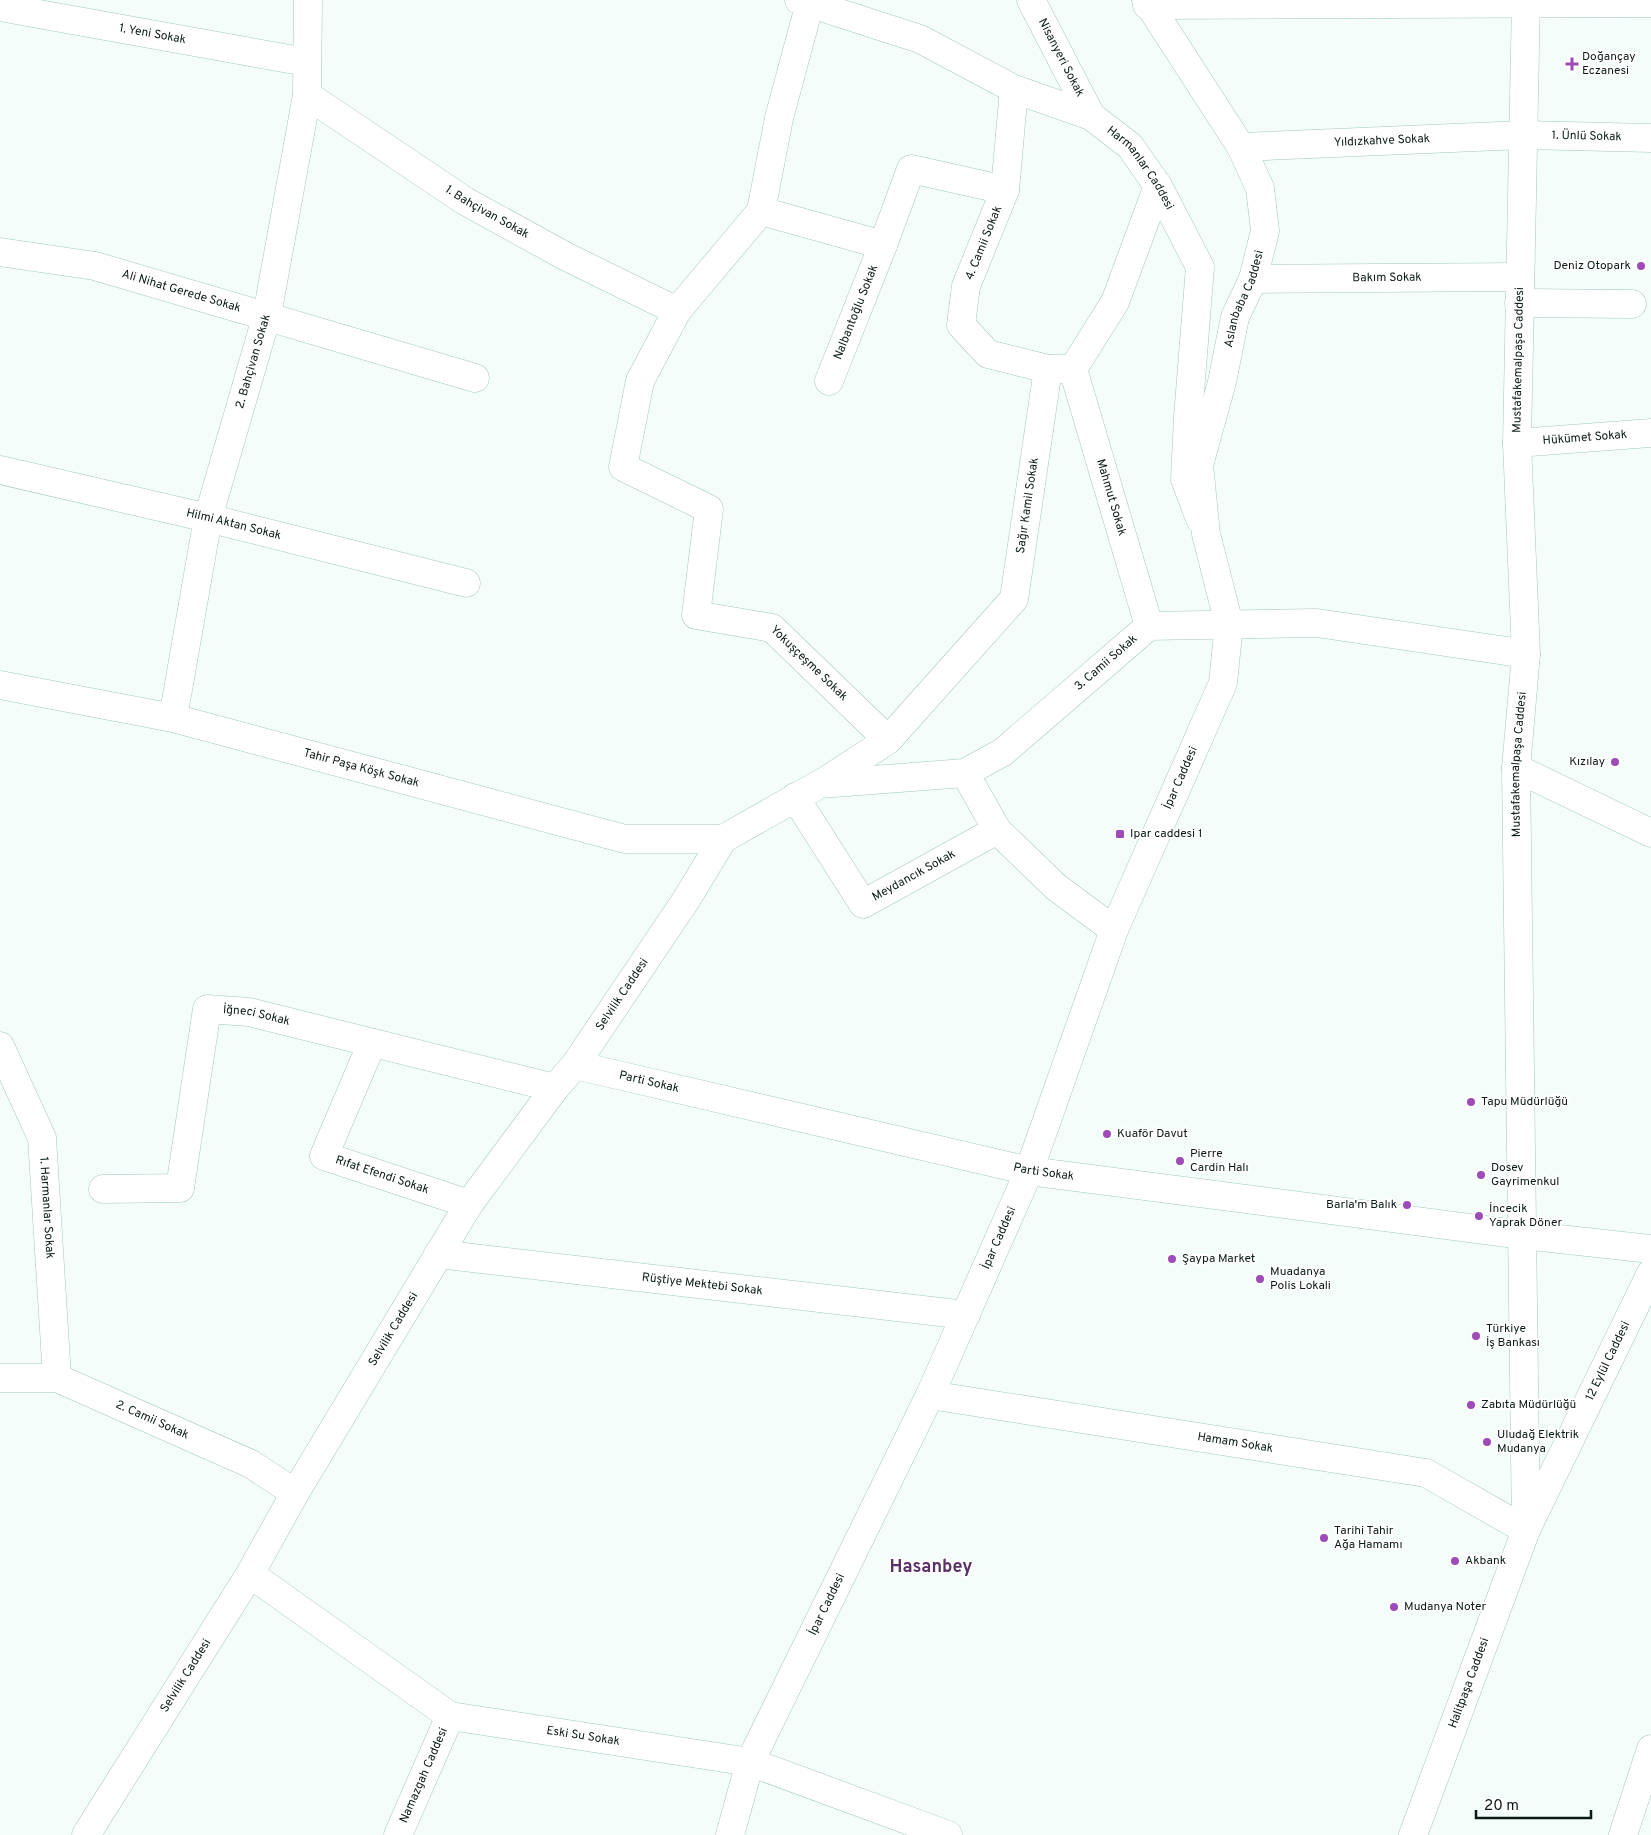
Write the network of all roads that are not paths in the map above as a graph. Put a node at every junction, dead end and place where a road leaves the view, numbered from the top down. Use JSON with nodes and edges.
{"nodes":[{"id":1,"x":308,"y":0,"type":"edge"},
{"id":2,"x":1031,"y":0,"type":"edge"},
{"id":3,"x":805,"y":2,"type":"edge"},
{"id":4,"x":1146,"y":2,"type":"edge"},
{"id":5,"x":1525,"y":2,"type":"edge"},
{"id":6,"x":1651,"y":3,"type":"edge"},
{"id":7,"x":0,"y":7,"type":"edge"},
{"id":8,"x":306,"y":62,"type":"junction"},
{"id":9,"x":1014,"y":89,"type":"junction"},
{"id":10,"x":307,"y":95,"type":"junction"},
{"id":11,"x":1091,"y":116,"type":"junction"},
{"id":12,"x":1523,"y":135,"type":"junction"},
{"id":13,"x":1651,"y":138,"type":"edge"},
{"id":14,"x":1241,"y":147,"type":"junction"},
{"id":15,"x":1158,"y":186,"type":"junction"},
{"id":16,"x":1005,"y":190,"type":"junction"},
{"id":17,"x":761,"y":211,"type":"junction"},
{"id":18,"x":883,"y":245,"type":"junction"},
{"id":19,"x":0,"y":252,"type":"edge"},
{"id":20,"x":1253,"y":278,"type":"junction"},
{"id":21,"x":1520,"y":290,"type":"junction"},
{"id":22,"x":1632,"y":304,"type":"dead end"},
{"id":23,"x":678,"y":310,"type":"junction"},
{"id":24,"x":267,"y":315,"type":"junction"},
{"id":25,"x":1061,"y":369,"type":"junction"},
{"id":26,"x":474,"y":378,"type":"dead end"},
{"id":27,"x":829,"y":381,"type":"dead end"},
{"id":28,"x":1651,"y":433,"type":"edge"},
{"id":29,"x":1517,"y":443,"type":"junction"},
{"id":30,"x":0,"y":470,"type":"edge"},
{"id":31,"x":208,"y":518,"type":"junction"},
{"id":32,"x":1206,"y":534,"type":"junction"},
{"id":33,"x":466,"y":583,"type":"dead end"},
{"id":34,"x":1229,"y":624,"type":"junction"},
{"id":35,"x":1150,"y":626,"type":"junction"},
{"id":36,"x":1526,"y":654,"type":"junction"},
{"id":37,"x":0,"y":685,"type":"edge"},
{"id":38,"x":173,"y":718,"type":"junction"},
{"id":39,"x":888,"y":740,"type":"junction"},
{"id":40,"x":1516,"y":768,"type":"junction"},
{"id":41,"x":965,"y":773,"type":"junction"},
{"id":42,"x":820,"y":784,"type":"junction"},
{"id":43,"x":795,"y":797,"type":"junction"},
{"id":44,"x":997,"y":830,"type":"junction"},
{"id":45,"x":1651,"y":832,"type":"edge"},
{"id":46,"x":723,"y":839,"type":"junction"},
{"id":47,"x":1114,"y":930,"type":"junction"},
{"id":48,"x":372,"y":1043,"type":"junction"},
{"id":49,"x":0,"y":1046,"type":"edge"},
{"id":50,"x":575,"y":1065,"type":"junction"},
{"id":51,"x":555,"y":1088,"type":"junction"},
{"id":52,"x":1030,"y":1171,"type":"junction"},
{"id":53,"x":103,"y":1189,"type":"dead end"},
{"id":54,"x":470,"y":1204,"type":"junction"},
{"id":55,"x":1522,"y":1235,"type":"junction"},
{"id":56,"x":1651,"y":1249,"type":"edge"},
{"id":57,"x":438,"y":1254,"type":"junction"},
{"id":58,"x":1651,"y":1273,"type":"edge"},
{"id":59,"x":966,"y":1315,"type":"junction"},
{"id":60,"x":0,"y":1378,"type":"edge"},
{"id":61,"x":57,"y":1378,"type":"junction"},
{"id":62,"x":930,"y":1395,"type":"junction"},
{"id":63,"x":295,"y":1493,"type":"junction"},
{"id":64,"x":1526,"y":1530,"type":"junction"},
{"id":65,"x":250,"y":1574,"type":"junction"},
{"id":66,"x":450,"y":1716,"type":"junction"},
{"id":67,"x":1651,"y":1749,"type":"edge"},
{"id":68,"x":750,"y":1762,"type":"junction"},
{"id":69,"x":86,"y":1835,"type":"edge"},
{"id":70,"x":398,"y":1835,"type":"edge"},
{"id":71,"x":730,"y":1835,"type":"edge"},
{"id":72,"x":948,"y":1835,"type":"edge"},
{"id":73,"x":1413,"y":1835,"type":"edge"},
{"id":74,"x":1622,"y":1835,"type":"edge"}],
"edges":[{"from":1,"to":8,"type":"street","name":"2. Bahçivan Sokak"},
{"from":2,"to":11,"type":"street","name":"Nisanyeri Sokak"},
{"from":3,"to":9,"type":"street","name":"Harmanlar Caddesi"},
{"from":3,"to":17,"type":"street"},
{"from":4,"to":5,"type":"street"},
{"from":4,"to":14,"type":"street","name":"Aslanbaba Caddesi"},
{"from":5,"to":6,"type":"street"},
{"from":5,"to":12,"type":"street","name":"Mustafakemalpaşa Caddesi"},
{"from":7,"to":8,"type":"street","name":"1. Yeni Sokak"},
{"from":8,"to":10,"type":"street","name":"2. Bahçivan Sokak"},
{"from":9,"to":11,"type":"street","name":"Harmanlar Caddesi"},
{"from":9,"to":16,"type":"street","name":"4. Camii Sokak"},
{"from":10,"to":23,"type":"street","name":"1. Bahçivan Sokak"},
{"from":10,"to":24,"type":"street","name":"2. Bahçivan Sokak"},
{"from":11,"to":15,"type":"street","name":"Harmanlar Caddesi"},
{"from":12,"to":13,"type":"street","name":"1. Ünlü Sokak"},
{"from":12,"to":14,"type":"street","name":"Yıldızkahve Sokak"},
{"from":12,"to":21,"type":"street","name":"Mustafakemalpaşa Caddesi"},
{"from":14,"to":20,"type":"street","name":"Aslanbaba Caddesi"},
{"from":15,"to":25,"type":"street","name":"Sağır Kamil Sokak"},
{"from":15,"to":32,"type":"street","name":"Harmanlar Caddesi"},
{"from":16,"to":18,"type":"street","name":"Nalbantoğlu Sokak"},
{"from":16,"to":25,"type":"street","name":"4. Camii Sokak"},
{"from":17,"to":18,"type":"street"},
{"from":17,"to":23,"type":"street"},
{"from":18,"to":27,"type":"street","name":"Nalbantoğlu Sokak"},
{"from":19,"to":24,"type":"street","name":"Ali Nihat Gerede Sokak"},
{"from":20,"to":21,"type":"street","name":"Bakım Sokak"},
{"from":20,"to":32,"type":"street","name":"Aslanbaba Caddesi"},
{"from":21,"to":22,"type":"street","name":"Bakım Sokak"},
{"from":21,"to":29,"type":"street","name":"Mustafakemalpaşa Caddesi"},
{"from":23,"to":39,"type":"street","name":"Yokuşçeşme Sokak"},
{"from":24,"to":26,"type":"street","name":"Ali Nihat Gerede Sokak"},
{"from":24,"to":31,"type":"street","name":"2. Bahçivan Sokak"},
{"from":25,"to":35,"type":"street","name":"Mahmut Sokak"},
{"from":25,"to":39,"type":"street","name":"Sağır Kamil Sokak"},
{"from":28,"to":29,"type":"street","name":"Hükümet Sokak"},
{"from":29,"to":36,"type":"street","name":"Mustafakemalpaşa Caddesi"},
{"from":30,"to":31,"type":"street","name":"Hilmi Aktan Sokak"},
{"from":31,"to":33,"type":"street","name":"Hilmi Aktan Sokak"},
{"from":31,"to":38,"type":"street","name":"2. Bahçivan Sokak"},
{"from":32,"to":34,"type":"street","name":"Aslanbaba Caddesi"},
{"from":34,"to":35,"type":"street","name":"3. Camii Sokak"},
{"from":34,"to":36,"type":"street","name":"3. Camii Sokak"},
{"from":34,"to":47,"type":"street","name":"İpar Caddesi"},
{"from":35,"to":41,"type":"street","name":"3. Camii Sokak"},
{"from":36,"to":40,"type":"street","name":"Mustafakemalpaşa Caddesi"},
{"from":37,"to":38,"type":"street","name":"Tahir Paşa Köşk Sokak"},
{"from":38,"to":46,"type":"street","name":"Tahir Paşa Köşk Sokak"},
{"from":39,"to":42,"type":"street","name":"Sağır Kamil Sokak"},
{"from":40,"to":45,"type":"street"},
{"from":40,"to":55,"type":"street","name":"Mustafakemalpaşa Caddesi"},
{"from":41,"to":42,"type":"street","name":"3. Camii Sokak"},
{"from":41,"to":44,"type":"street"},
{"from":42,"to":43,"type":"street","name":"3. Camii Sokak"},
{"from":43,"to":44,"type":"street","name":"Meydancık Sokak"},
{"from":43,"to":46,"type":"street","name":"3. Camii Sokak"},
{"from":44,"to":47,"type":"street"},
{"from":46,"to":50,"type":"street","name":"Selvilik Caddesi"},
{"from":47,"to":52,"type":"street","name":"İpar Caddesi"},
{"from":48,"to":51,"type":"street","name":"İğneci Sokak"},
{"from":48,"to":53,"type":"street","name":"İğneci Sokak"},
{"from":48,"to":54,"type":"street","name":"Rıfat Efendi Sokak"},
{"from":49,"to":61,"type":"street","name":"1. Harmanlar Sokak"},
{"from":50,"to":51,"type":"street","name":"Selvilik Caddesi"},
{"from":50,"to":52,"type":"street","name":"Parti Sokak"},
{"from":51,"to":54,"type":"street","name":"Selvilik Caddesi"},
{"from":52,"to":55,"type":"street","name":"Parti Sokak"},
{"from":52,"to":59,"type":"street","name":"İpar Caddesi"},
{"from":54,"to":57,"type":"street","name":"Selvilik Caddesi"},
{"from":55,"to":56,"type":"street","name":"Parti Sokak"},
{"from":55,"to":64,"type":"street","name":"Mustafakemalpaşa Caddesi"},
{"from":57,"to":59,"type":"street","name":"Rüştiye Mektebi Sokak"},
{"from":57,"to":63,"type":"street","name":"Selvilik Caddesi"},
{"from":58,"to":64,"type":"street","name":"12 Eylül Caddesi"},
{"from":59,"to":62,"type":"street","name":"İpar Caddesi"},
{"from":60,"to":61,"type":"street","name":"2. Camii Sokak"},
{"from":61,"to":63,"type":"street","name":"2. Camii Sokak"},
{"from":62,"to":64,"type":"street","name":"Hamam Sokak"},
{"from":62,"to":68,"type":"street","name":"İpar Caddesi"},
{"from":63,"to":65,"type":"street","name":"Selvilik Caddesi"},
{"from":64,"to":73,"type":"street","name":"Halitpaşa Caddesi"},
{"from":65,"to":66,"type":"street","name":"Eski Su Sokak"},
{"from":65,"to":69,"type":"street","name":"Selvilik Caddesi"},
{"from":66,"to":68,"type":"street","name":"Eski Su Sokak"},
{"from":66,"to":70,"type":"street","name":"Namazgah Caddesi"},
{"from":67,"to":74,"type":"street"},
{"from":68,"to":71,"type":"street","name":"İpar Caddesi"},
{"from":68,"to":72,"type":"street","name":"Eski Su Sokak"}]}
